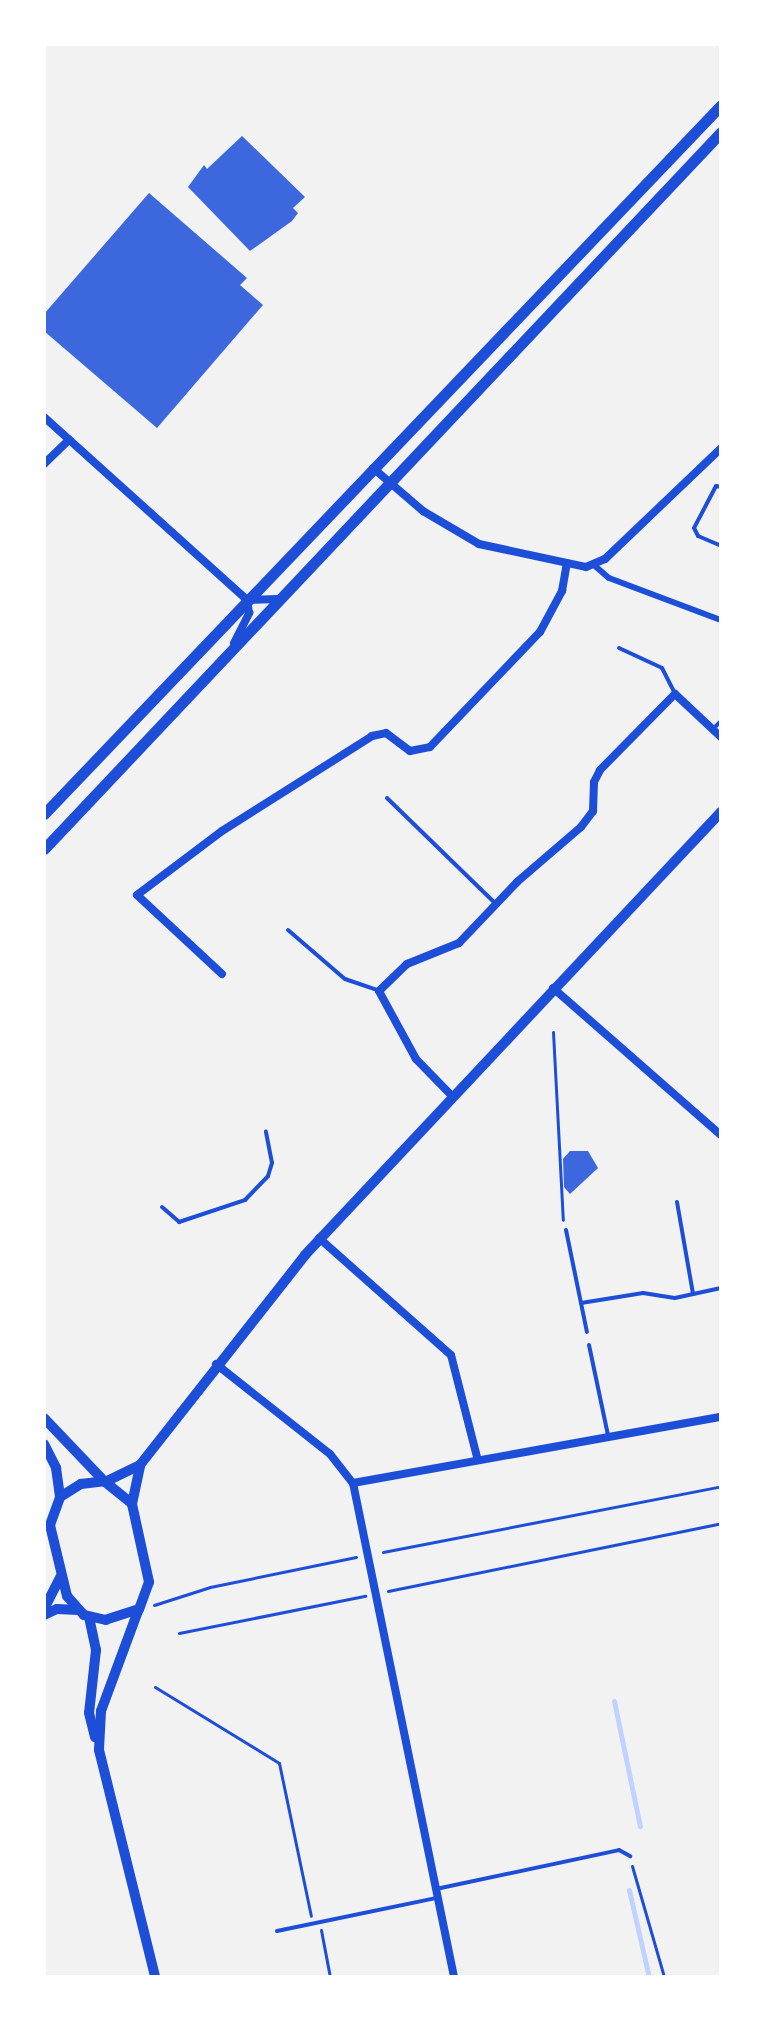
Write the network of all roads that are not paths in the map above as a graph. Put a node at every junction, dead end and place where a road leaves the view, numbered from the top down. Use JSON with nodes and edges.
{"nodes":[{"id":1,"x":721,"y":105,"type":"edge"},
{"id":2,"x":721,"y":132,"type":"edge"},
{"id":3,"x":44,"y":417,"type":"edge"},
{"id":4,"x":69,"y":440,"type":"junction"},
{"id":5,"x":721,"y":448,"type":"edge"},
{"id":6,"x":44,"y":464,"type":"edge"},
{"id":7,"x":373,"y":468,"type":"junction"},
{"id":8,"x":391,"y":485,"type":"junction"},
{"id":9,"x":721,"y":487,"type":"edge"},
{"id":10,"x":721,"y":546,"type":"edge"},
{"id":11,"x":567,"y":563,"type":"junction"},
{"id":12,"x":595,"y":566,"type":"junction"},
{"id":13,"x":283,"y":597,"type":"junction"},
{"id":14,"x":247,"y":600,"type":"junction"},
{"id":15,"x":721,"y":620,"type":"edge"},
{"id":16,"x":619,"y":648,"type":"dead end"},
{"id":17,"x":229,"y":656,"type":"junction"},
{"id":18,"x":675,"y":694,"type":"junction"},
{"id":19,"x":721,"y":721,"type":"edge"},
{"id":20,"x":713,"y":729,"type":"junction"},
{"id":21,"x":721,"y":737,"type":"edge"},
{"id":22,"x":387,"y":798,"type":"dead end"},
{"id":23,"x":721,"y":812,"type":"edge"},
{"id":24,"x":44,"y":814,"type":"edge"},
{"id":25,"x":44,"y":849,"type":"edge"},
{"id":26,"x":496,"y":904,"type":"junction"},
{"id":27,"x":288,"y":930,"type":"dead end"},
{"id":28,"x":222,"y":974,"type":"dead end"},
{"id":29,"x":553,"y":988,"type":"junction"},
{"id":30,"x":379,"y":991,"type":"junction"},
{"id":31,"x":452,"y":1096,"type":"junction"},
{"id":32,"x":266,"y":1132,"type":"dead end"},
{"id":33,"x":721,"y":1135,"type":"edge"},
{"id":34,"x":677,"y":1202,"type":"dead end"},
{"id":35,"x":162,"y":1207,"type":"dead end"},
{"id":36,"x":566,"y":1230,"type":"dead end"},
{"id":37,"x":319,"y":1238,"type":"junction"},
{"id":38,"x":721,"y":1288,"type":"edge"},
{"id":39,"x":693,"y":1294,"type":"junction"},
{"id":40,"x":581,"y":1303,"type":"junction"},
{"id":41,"x":587,"y":1332,"type":"dead end"},
{"id":42,"x":589,"y":1345,"type":"dead end"},
{"id":43,"x":215,"y":1363,"type":"junction"},
{"id":44,"x":721,"y":1417,"type":"edge"},
{"id":45,"x":44,"y":1418,"type":"edge"},
{"id":46,"x":608,"y":1438,"type":"junction"},
{"id":47,"x":44,"y":1444,"type":"edge"},
{"id":48,"x":477,"y":1457,"type":"junction"},
{"id":49,"x":140,"y":1465,"type":"junction"},
{"id":50,"x":104,"y":1481,"type":"junction"},
{"id":51,"x":353,"y":1483,"type":"junction"},
{"id":52,"x":60,"y":1497,"type":"junction"},
{"id":53,"x":132,"y":1504,"type":"junction"},
{"id":54,"x":60,"y":1577,"type":"junction"},
{"id":55,"x":44,"y":1609,"type":"edge"},
{"id":56,"x":139,"y":1609,"type":"junction"},
{"id":57,"x":78,"y":1610,"type":"junction"},
{"id":58,"x":44,"y":1615,"type":"edge"},
{"id":59,"x":89,"y":1617,"type":"junction"},
{"id":60,"x":99,"y":1750,"type":"junction"},
{"id":61,"x":630,"y":1856,"type":"road end"},
{"id":62,"x":437,"y":1893,"type":"junction"},
{"id":63,"x":277,"y":1931,"type":"dead end"},
{"id":64,"x":155,"y":1977,"type":"edge"},
{"id":65,"x":454,"y":1977,"type":"edge"}],
"edges":[{"from":1,"to":7,"type":"main road"},
{"from":2,"to":8,"type":"main road"},
{"from":3,"to":4,"type":"street"},
{"from":4,"to":6,"type":"street"},
{"from":4,"to":14,"type":"street"},
{"from":5,"to":12,"type":"street"},
{"from":7,"to":8,"type":"street"},
{"from":7,"to":14,"type":"main road"},
{"from":8,"to":11,"type":"street"},
{"from":8,"to":13,"type":"main road"},
{"from":9,"to":10,"type":"lane"},
{"from":11,"to":12,"type":"street"},
{"from":11,"to":28,"type":"street"},
{"from":12,"to":15,"type":"street"},
{"from":13,"to":14,"type":"street"},
{"from":13,"to":17,"type":"main road"},
{"from":14,"to":17,"type":"street"},
{"from":14,"to":24,"type":"main road"},
{"from":16,"to":18,"type":"lane"},
{"from":17,"to":25,"type":"main road"},
{"from":18,"to":20,"type":"street"},
{"from":18,"to":26,"type":"street"},
{"from":19,"to":20,"type":"lane"},
{"from":20,"to":21,"type":"street"},
{"from":22,"to":26,"type":"lane"},
{"from":23,"to":29,"type":"street"},
{"from":26,"to":30,"type":"street"},
{"from":27,"to":30,"type":"lane"},
{"from":29,"to":31,"type":"street"},
{"from":29,"to":33,"type":"street"},
{"from":30,"to":31,"type":"street"},
{"from":31,"to":37,"type":"street"},
{"from":32,"to":35,"type":"lane"},
{"from":34,"to":39,"type":"lane"},
{"from":36,"to":40,"type":"lane"},
{"from":37,"to":43,"type":"street"},
{"from":37,"to":48,"type":"street"},
{"from":38,"to":39,"type":"lane"},
{"from":39,"to":40,"type":"lane"},
{"from":40,"to":41,"type":"lane"},
{"from":42,"to":46,"type":"lane"},
{"from":43,"to":49,"type":"street"},
{"from":43,"to":51,"type":"street"},
{"from":44,"to":46,"type":"street"},
{"from":45,"to":50,"type":"street"},
{"from":46,"to":48,"type":"street"},
{"from":47,"to":52,"type":"street"},
{"from":48,"to":51,"type":"street"},
{"from":49,"to":50,"type":"street"},
{"from":49,"to":53,"type":"street"},
{"from":50,"to":52,"type":"street"},
{"from":50,"to":53,"type":"street"},
{"from":51,"to":62,"type":"street"},
{"from":52,"to":54,"type":"street"},
{"from":53,"to":56,"type":"street"},
{"from":54,"to":55,"type":"street"},
{"from":54,"to":57,"type":"street"},
{"from":56,"to":59,"type":"street"},
{"from":56,"to":60,"type":"street"},
{"from":57,"to":58,"type":"street"},
{"from":57,"to":59,"type":"street"},
{"from":59,"to":60,"type":"street"},
{"from":60,"to":64,"type":"street"},
{"from":61,"to":62,"type":"lane"},
{"from":62,"to":63,"type":"lane"},
{"from":62,"to":65,"type":"street"}]}
